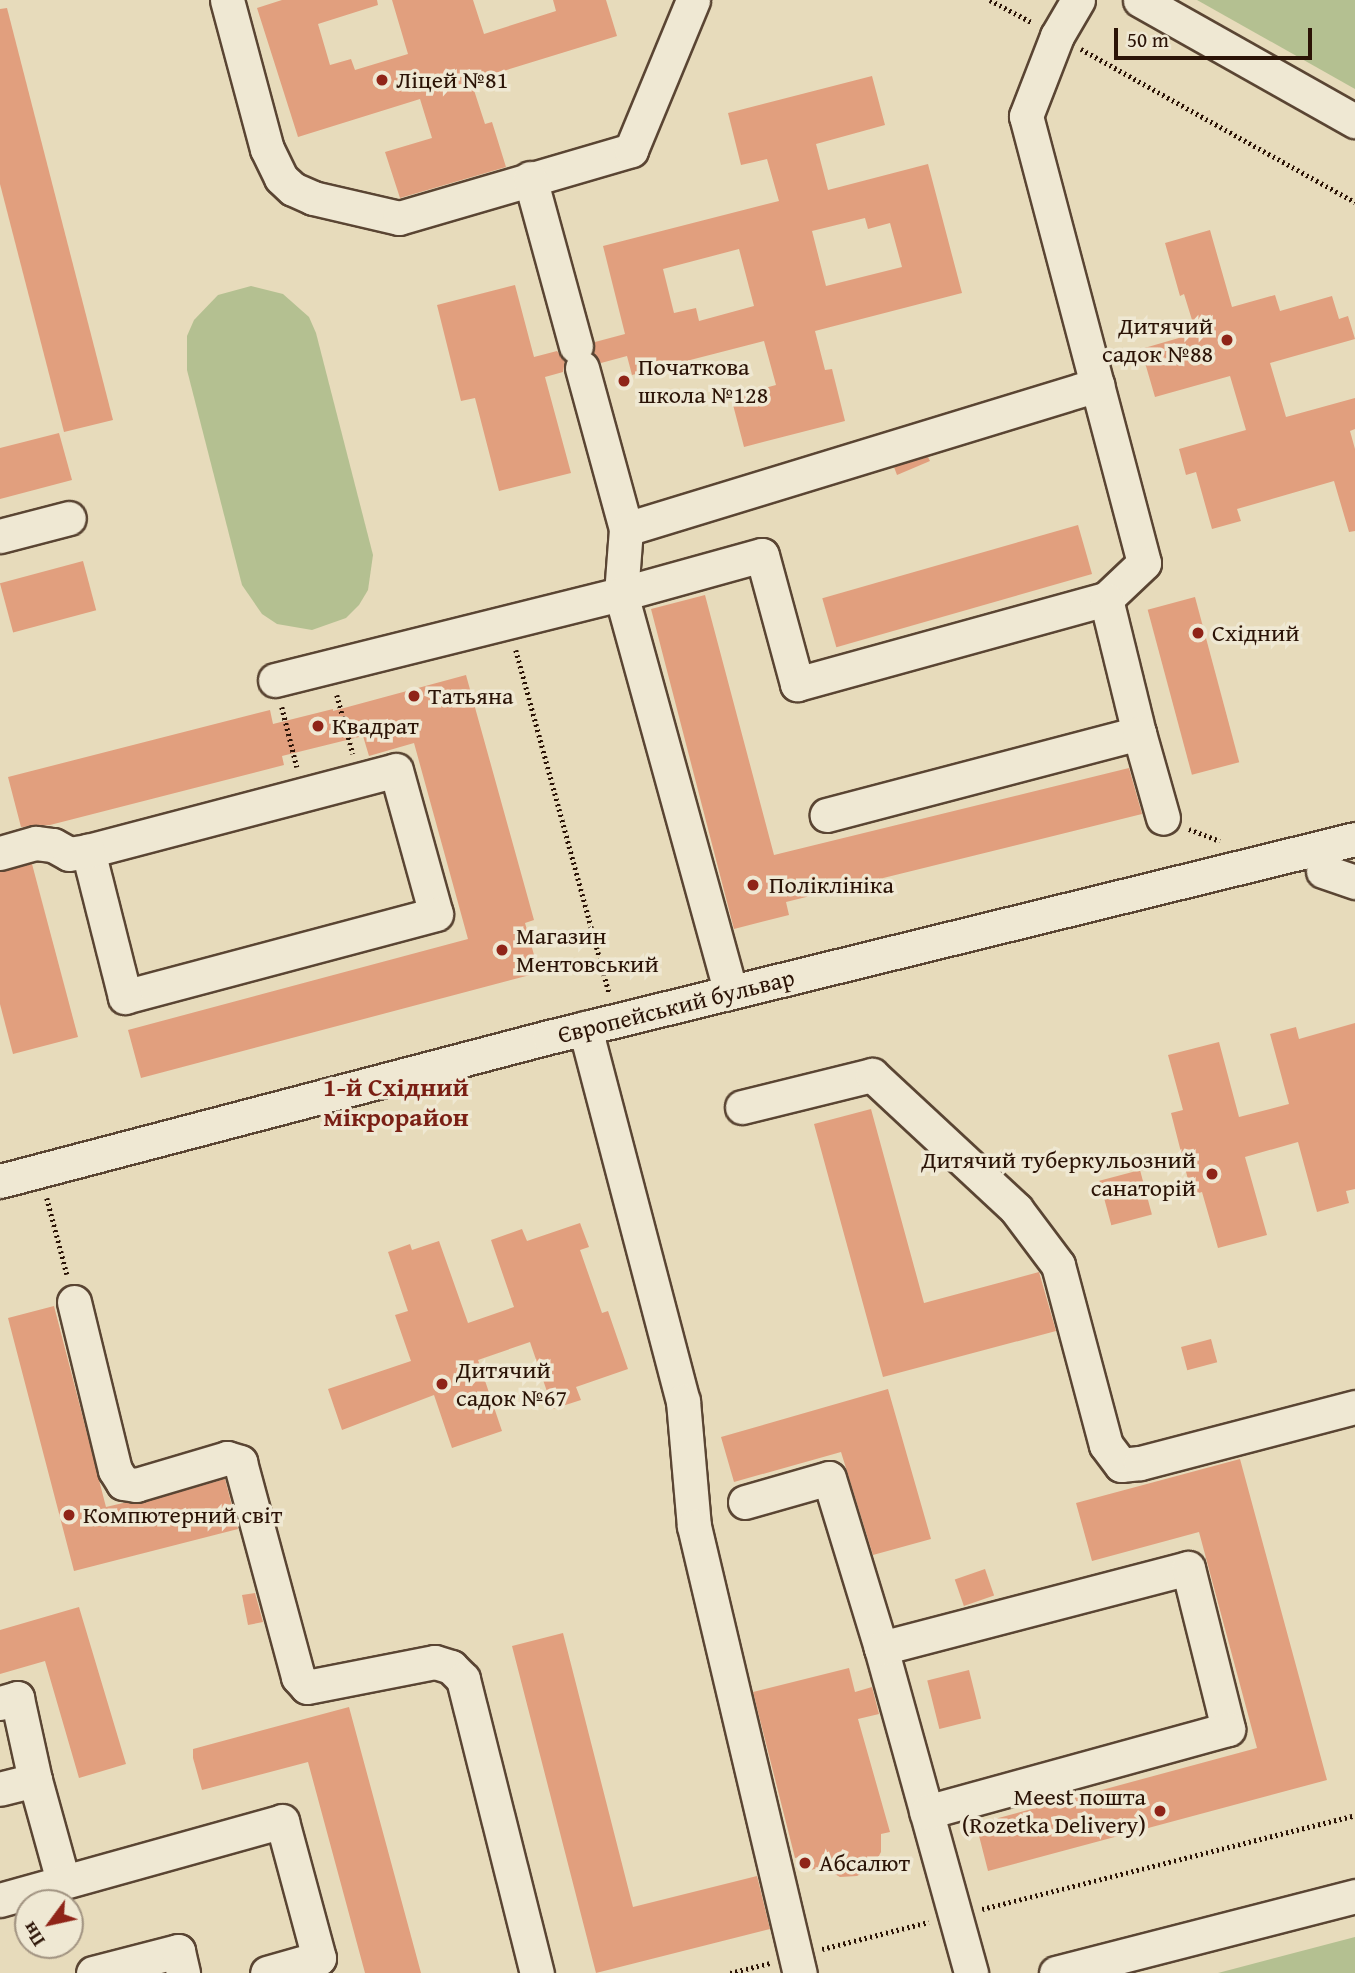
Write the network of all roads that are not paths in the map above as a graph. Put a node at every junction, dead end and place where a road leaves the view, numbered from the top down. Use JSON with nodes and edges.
{"nodes":[{"id":1,"x":227,"y":0,"type":"edge"},
{"id":2,"x":692,"y":0,"type":"edge"},
{"id":3,"x":1078,"y":0,"type":"edge"},
{"id":4,"x":1140,"y":0,"type":"edge"},
{"id":5,"x":1355,"y":121,"type":"edge"},
{"id":6,"x":530,"y":178,"type":"junction"},
{"id":7,"x":1097,"y":385,"type":"junction"},
{"id":8,"x":69,"y":517,"type":"dead end"},
{"id":9,"x":625,"y":530,"type":"junction"},
{"id":10,"x":0,"y":536,"type":"edge"},
{"id":11,"x":621,"y":594,"type":"junction"},
{"id":12,"x":1106,"y":599,"type":"junction"},
{"id":13,"x":275,"y":680,"type":"road end"},
{"id":14,"x":1139,"y":733,"type":"junction"},
{"id":15,"x":828,"y":816,"type":"dead end"},
{"id":16,"x":1163,"y":818,"type":"dead end"},
{"id":17,"x":1355,"y":839,"type":"edge"},
{"id":18,"x":88,"y":851,"type":"junction"},
{"id":19,"x":0,"y":853,"type":"edge"},
{"id":20,"x":1323,"y":871,"type":"dead end"},
{"id":21,"x":1355,"y":883,"type":"edge"},
{"id":22,"x":731,"y":992,"type":"junction"},
{"id":23,"x":601,"y":1024,"type":"junction"},
{"id":24,"x":742,"y":1107,"type":"dead end"},
{"id":25,"x":0,"y":1181,"type":"edge"},
{"id":26,"x":75,"y":1302,"type":"road end"},
{"id":27,"x":1354,"y":1410,"type":"edge"},
{"id":28,"x":746,"y":1502,"type":"dead end"},
{"id":29,"x":881,"y":1648,"type":"junction"},
{"id":30,"x":0,"y":1703,"type":"edge"},
{"id":31,"x":35,"y":1780,"type":"junction"},
{"id":32,"x":0,"y":1789,"type":"edge"},
{"id":33,"x":926,"y":1812,"type":"junction"},
{"id":34,"x":63,"y":1881,"type":"junction"},
{"id":35,"x":1355,"y":1896,"type":"edge"},
{"id":36,"x":0,"y":1900,"type":"edge"},
{"id":37,"x":798,"y":1964,"type":"edge"},
{"id":38,"x":93,"y":1973,"type":"edge"},
{"id":39,"x":183,"y":1973,"type":"edge"},
{"id":40,"x":267,"y":1973,"type":"edge"},
{"id":41,"x":537,"y":1973,"type":"edge"},
{"id":42,"x":971,"y":1973,"type":"edge"},
{"id":43,"x":1056,"y":1973,"type":"edge"}],
"edges":[{"from":1,"to":6,"type":"street"},
{"from":2,"to":6,"type":"street"},
{"from":3,"to":7,"type":"street"},
{"from":4,"to":5,"type":"street"},
{"from":6,"to":9,"type":"street"},
{"from":7,"to":9,"type":"street"},
{"from":7,"to":12,"type":"street"},
{"from":8,"to":10,"type":"street"},
{"from":9,"to":11,"type":"street"},
{"from":11,"to":12,"type":"street"},
{"from":11,"to":13,"type":"street"},
{"from":11,"to":22,"type":"street"},
{"from":12,"to":14,"type":"street"},
{"from":14,"to":15,"type":"street"},
{"from":14,"to":16,"type":"street"},
{"from":17,"to":22,"type":"street","name":"Європейський бульвар"},
{"from":18,"to":18,"type":"street"},
{"from":18,"to":19,"type":"street"},
{"from":20,"to":21,"type":"street"},
{"from":22,"to":23,"type":"street","name":"Європейський бульвар"},
{"from":23,"to":25,"type":"street","name":"Європейський бульвар"},
{"from":23,"to":37,"type":"street"},
{"from":24,"to":27,"type":"street"},
{"from":26,"to":41,"type":"street"},
{"from":28,"to":29,"type":"street"},
{"from":29,"to":33,"type":"street"},
{"from":29,"to":33,"type":"street"},
{"from":30,"to":31,"type":"street"},
{"from":31,"to":32,"type":"street"},
{"from":31,"to":34,"type":"street"},
{"from":33,"to":42,"type":"street"},
{"from":34,"to":36,"type":"street"},
{"from":34,"to":40,"type":"street"},
{"from":35,"to":43,"type":"street"},
{"from":38,"to":39,"type":"street"}]}
